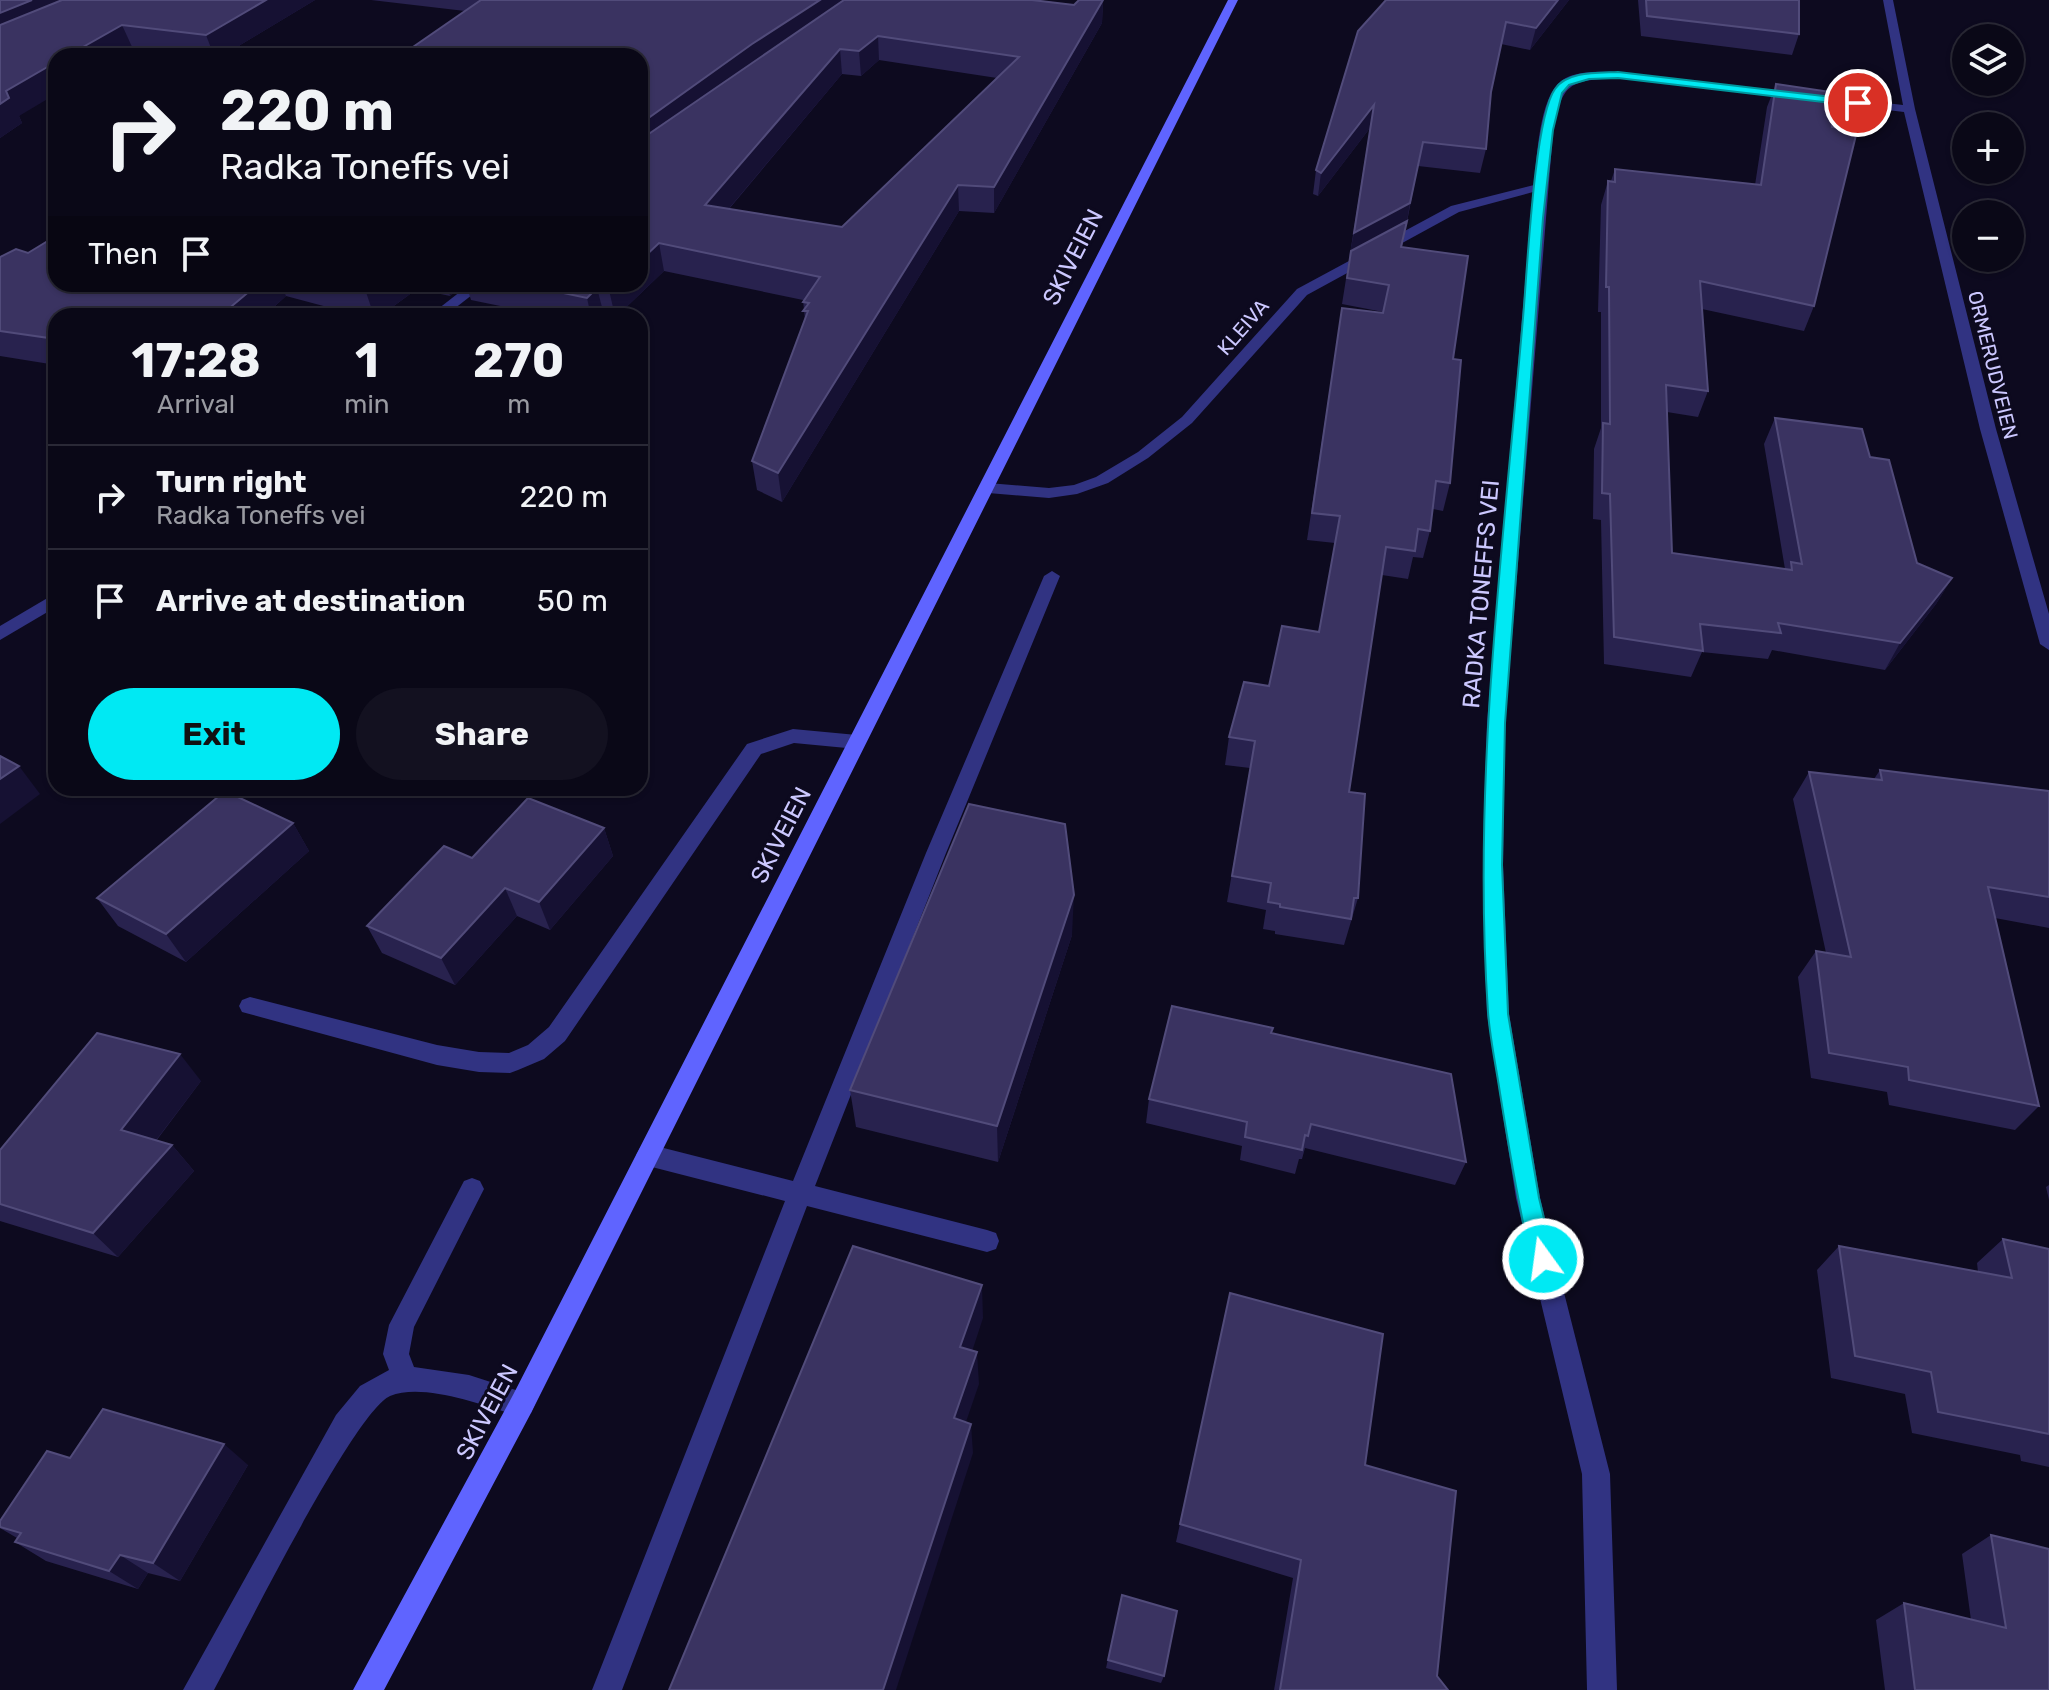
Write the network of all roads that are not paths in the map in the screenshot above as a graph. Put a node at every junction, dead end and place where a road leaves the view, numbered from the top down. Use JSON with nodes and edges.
{"nodes":[{"id":1,"x":1233,"y":0,"type":"edge"},
{"id":2,"x":1888,"y":0,"type":"edge"},
{"id":3,"x":1909,"y":109,"type":"junction"},
{"id":4,"x":1540,"y":187,"type":"junction"},
{"id":5,"x":468,"y":292,"type":"edge"},
{"id":6,"x":447,"y":308,"type":"edge"},
{"id":7,"x":988,"y":488,"type":"junction"},
{"id":8,"x":1052,"y":576,"type":"dead end"},
{"id":9,"x":48,"y":604,"type":"edge"},
{"id":10,"x":0,"y":634,"type":"edge"},
{"id":11,"x":2049,"y":644,"type":"edge"},
{"id":12,"x":857,"y":742,"type":"junction"},
{"id":13,"x":250,"y":1006,"type":"dead end"},
{"id":14,"x":648,"y":1155,"type":"junction"},
{"id":15,"x":472,"y":1189,"type":"dead end"},
{"id":16,"x":798,"y":1193,"type":"junction"},
{"id":17,"x":987,"y":1241,"type":"dead end"},
{"id":18,"x":405,"y":1378,"type":"junction"},
{"id":19,"x":522,"y":1404,"type":"junction"},
{"id":20,"x":198,"y":1690,"type":"edge"},
{"id":21,"x":368,"y":1690,"type":"edge"},
{"id":22,"x":607,"y":1690,"type":"edge"},
{"id":23,"x":1602,"y":1690,"type":"edge"}],
"edges":[{"from":1,"to":7,"type":"main road","name":"SKIVEIEN"},
{"from":2,"to":3,"type":"street","name":"ORMERUDVEIEN"},
{"from":3,"to":4,"type":"street","name":"RADKA TONEFFS VEI"},
{"from":3,"to":11,"type":"street","name":"ORMERUDVEIEN"},
{"from":4,"to":7,"type":"street","name":"KLEIVA"},
{"from":4,"to":23,"type":"street","name":"RADKA TONEFFS VEI"},
{"from":5,"to":6,"type":"street"},
{"from":7,"to":12,"type":"main road","name":"SKIVEIEN"},
{"from":8,"to":16,"type":"street"},
{"from":9,"to":10,"type":"street"},
{"from":12,"to":13,"type":"street"},
{"from":12,"to":14,"type":"main road","name":"SKIVEIEN"},
{"from":14,"to":16,"type":"street"},
{"from":14,"to":19,"type":"main road","name":"SKIVEIEN"},
{"from":15,"to":18,"type":"street"},
{"from":16,"to":17,"type":"street"},
{"from":16,"to":22,"type":"street"},
{"from":18,"to":19,"type":"street"},
{"from":18,"to":20,"type":"street"},
{"from":19,"to":21,"type":"main road","name":"SKIVEIEN"}]}
